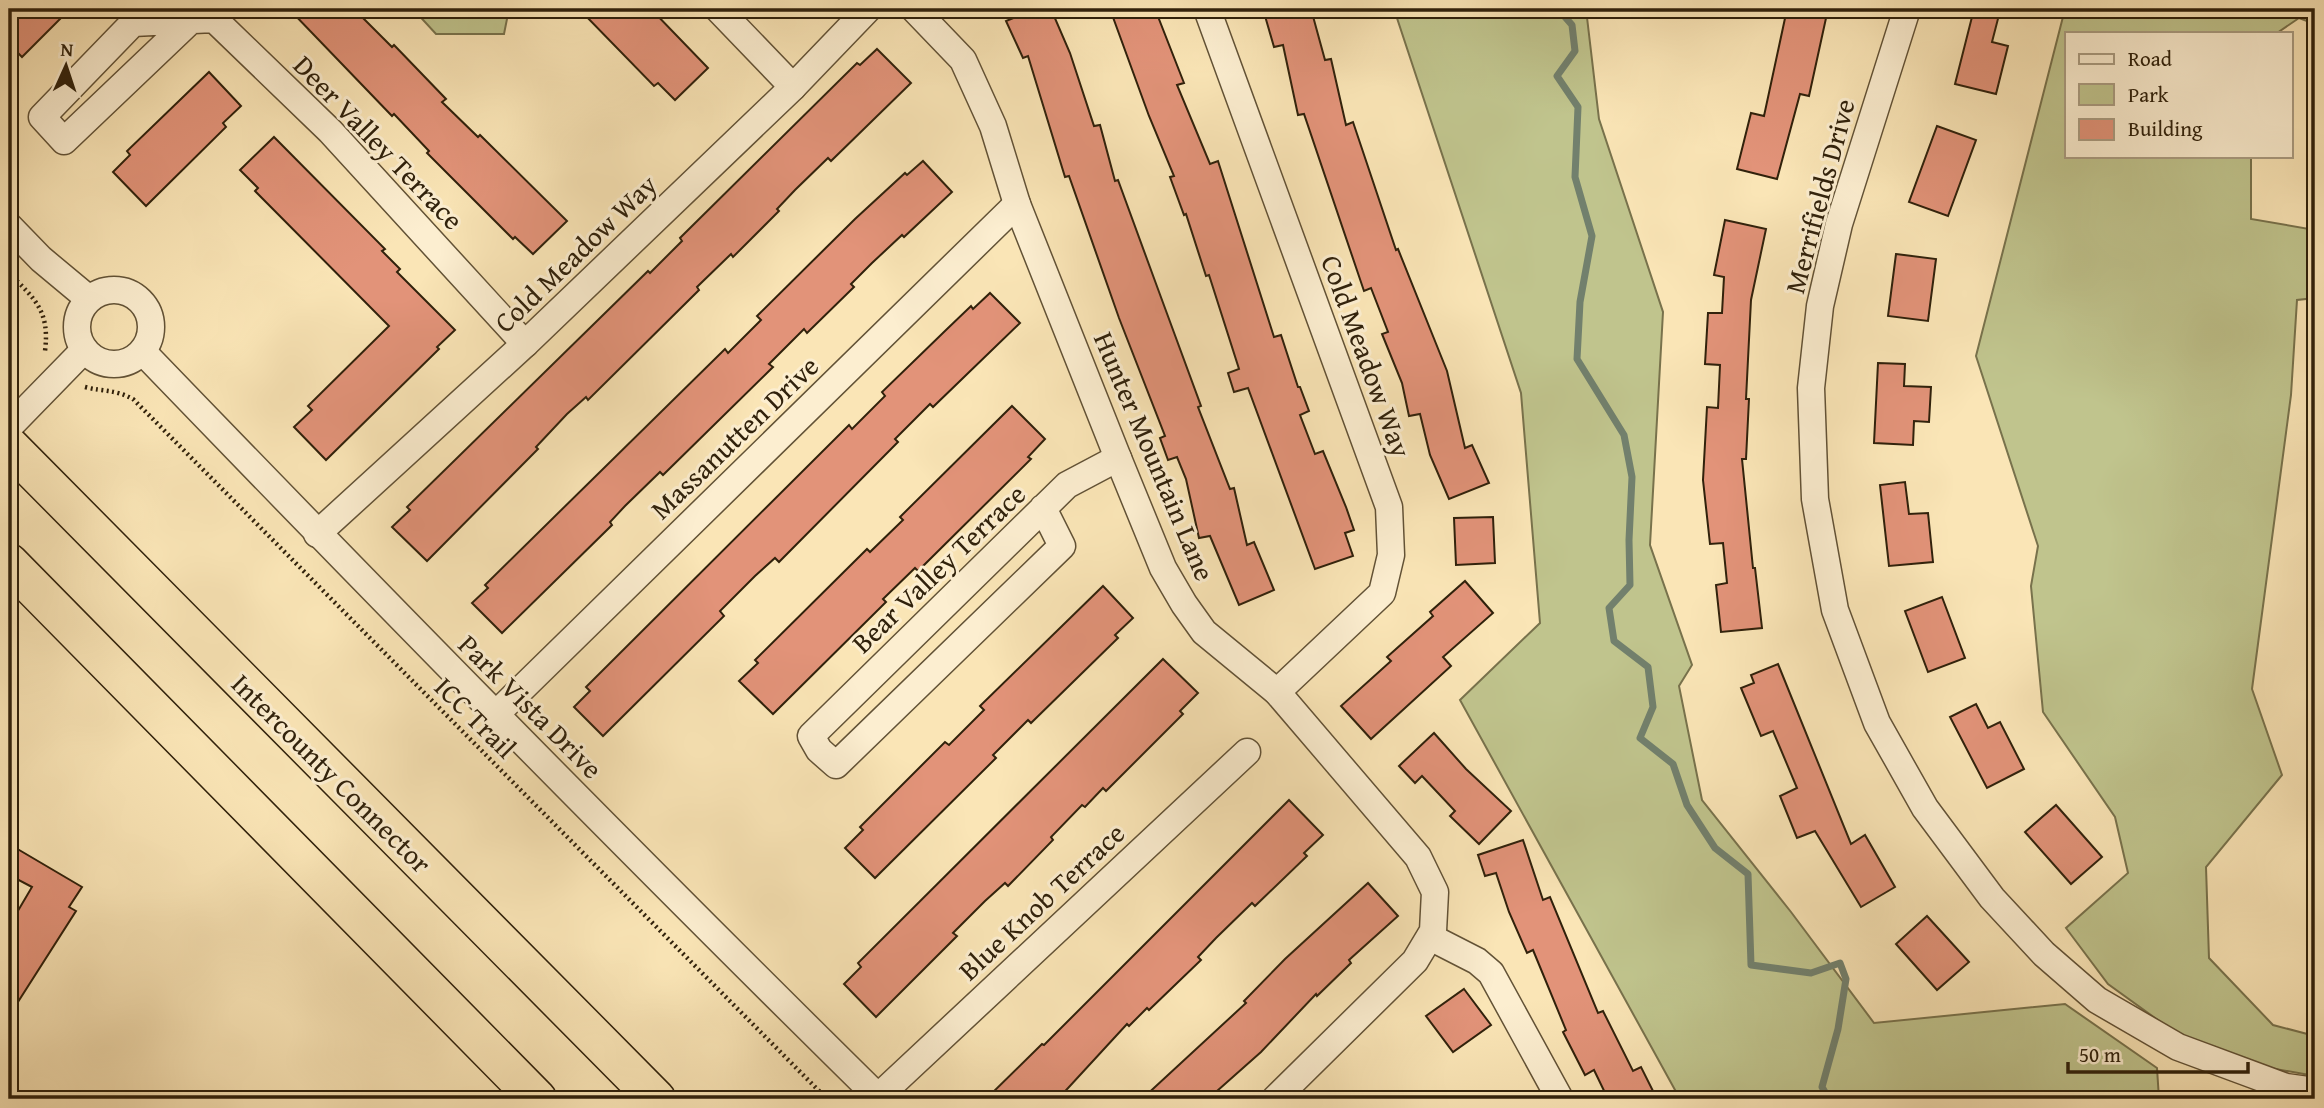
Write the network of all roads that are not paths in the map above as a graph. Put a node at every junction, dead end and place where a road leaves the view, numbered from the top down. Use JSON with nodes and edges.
{"nodes":[{"id":1,"x":718,"y":9,"type":"edge"},
{"id":2,"x":868,"y":9,"type":"edge"},
{"id":3,"x":914,"y":9,"type":"edge"},
{"id":4,"x":1207,"y":9,"type":"edge"},
{"id":5,"x":1907,"y":9,"type":"edge"},
{"id":6,"x":191,"y":20,"type":"junction"},
{"id":7,"x":793,"y":87,"type":"junction"},
{"id":8,"x":1017,"y":204,"type":"junction"},
{"id":9,"x":9,"y":226,"type":"edge"},
{"id":10,"x":89,"y":299,"type":"junction"},
{"id":11,"x":525,"y":344,"type":"junction"},
{"id":12,"x":84,"y":350,"type":"junction"},
{"id":13,"x":143,"y":352,"type":"junction"},
{"id":14,"x":9,"y":427,"type":"edge"},
{"id":15,"x":9,"y":446,"type":"edge"},
{"id":16,"x":1118,"y":458,"type":"junction"},
{"id":17,"x":1044,"y":508,"type":"junction"},
{"id":18,"x":317,"y":534,"type":"junction"},
{"id":19,"x":9,"y":563,"type":"edge"},
{"id":20,"x":929,"y":620,"type":"junction"},
{"id":21,"x":956,"y":647,"type":"junction"},
{"id":22,"x":1277,"y":692,"type":"junction"},
{"id":23,"x":495,"y":715,"type":"junction"},
{"id":24,"x":1247,"y":752,"type":"dead end"},
{"id":25,"x":1430,"y":937,"type":"junction"},
{"id":26,"x":2315,"y":1091,"type":"edge"},
{"id":27,"x":879,"y":1098,"type":"edge"},
{"id":28,"x":537,"y":1099,"type":"edge"},
{"id":29,"x":656,"y":1099,"type":"edge"},
{"id":30,"x":1275,"y":1099,"type":"edge"},
{"id":31,"x":1560,"y":1099,"type":"edge"}],
"edges":[{"from":1,"to":7,"type":"street"},
{"from":2,"to":7,"type":"street","name":"Cold Meadow Way"},
{"from":3,"to":8,"type":"street","name":"Hunter Mountain Lane"},
{"from":4,"to":22,"type":"street","name":"Cold Meadow Way"},
{"from":5,"to":26,"type":"street","name":"Merrifields Drive"},
{"from":6,"to":6,"type":"street","name":"Deer Valley Terrace"},
{"from":6,"to":11,"type":"street","name":"Deer Valley Terrace"},
{"from":7,"to":11,"type":"street","name":"Cold Meadow Way"},
{"from":8,"to":16,"type":"street","name":"Hunter Mountain Lane"},
{"from":8,"to":23,"type":"street","name":"Massanutten Drive"},
{"from":9,"to":10,"type":"street"},
{"from":10,"to":12,"type":"street"},
{"from":10,"to":13,"type":"street"},
{"from":11,"to":18,"type":"street","name":"Cold Meadow Way"},
{"from":12,"to":13,"type":"street"},
{"from":12,"to":14,"type":"street"},
{"from":13,"to":18,"type":"street","name":"Park Vista Drive"},
{"from":15,"to":29,"type":"highway","name":"Intercounty Connector"},
{"from":16,"to":17,"type":"street","name":"Bear Valley Terrace"},
{"from":16,"to":22,"type":"street","name":"Hunter Mountain Lane"},
{"from":17,"to":20,"type":"street","name":"Bear Valley Terrace"},
{"from":17,"to":21,"type":"street"},
{"from":18,"to":23,"type":"street","name":"Park Vista Drive"},
{"from":19,"to":28,"type":"highway"},
{"from":20,"to":21,"type":"street"},
{"from":20,"to":21,"type":"street","name":"Bear Valley Terrace"},
{"from":22,"to":25,"type":"street","name":"Hunter Mountain Lane"},
{"from":23,"to":27,"type":"street","name":"Park Vista Drive"},
{"from":24,"to":27,"type":"street","name":"Blue Knob Terrace"},
{"from":25,"to":30,"type":"street","name":"Hunter Mountain Lane"},
{"from":25,"to":31,"type":"street"}]}
